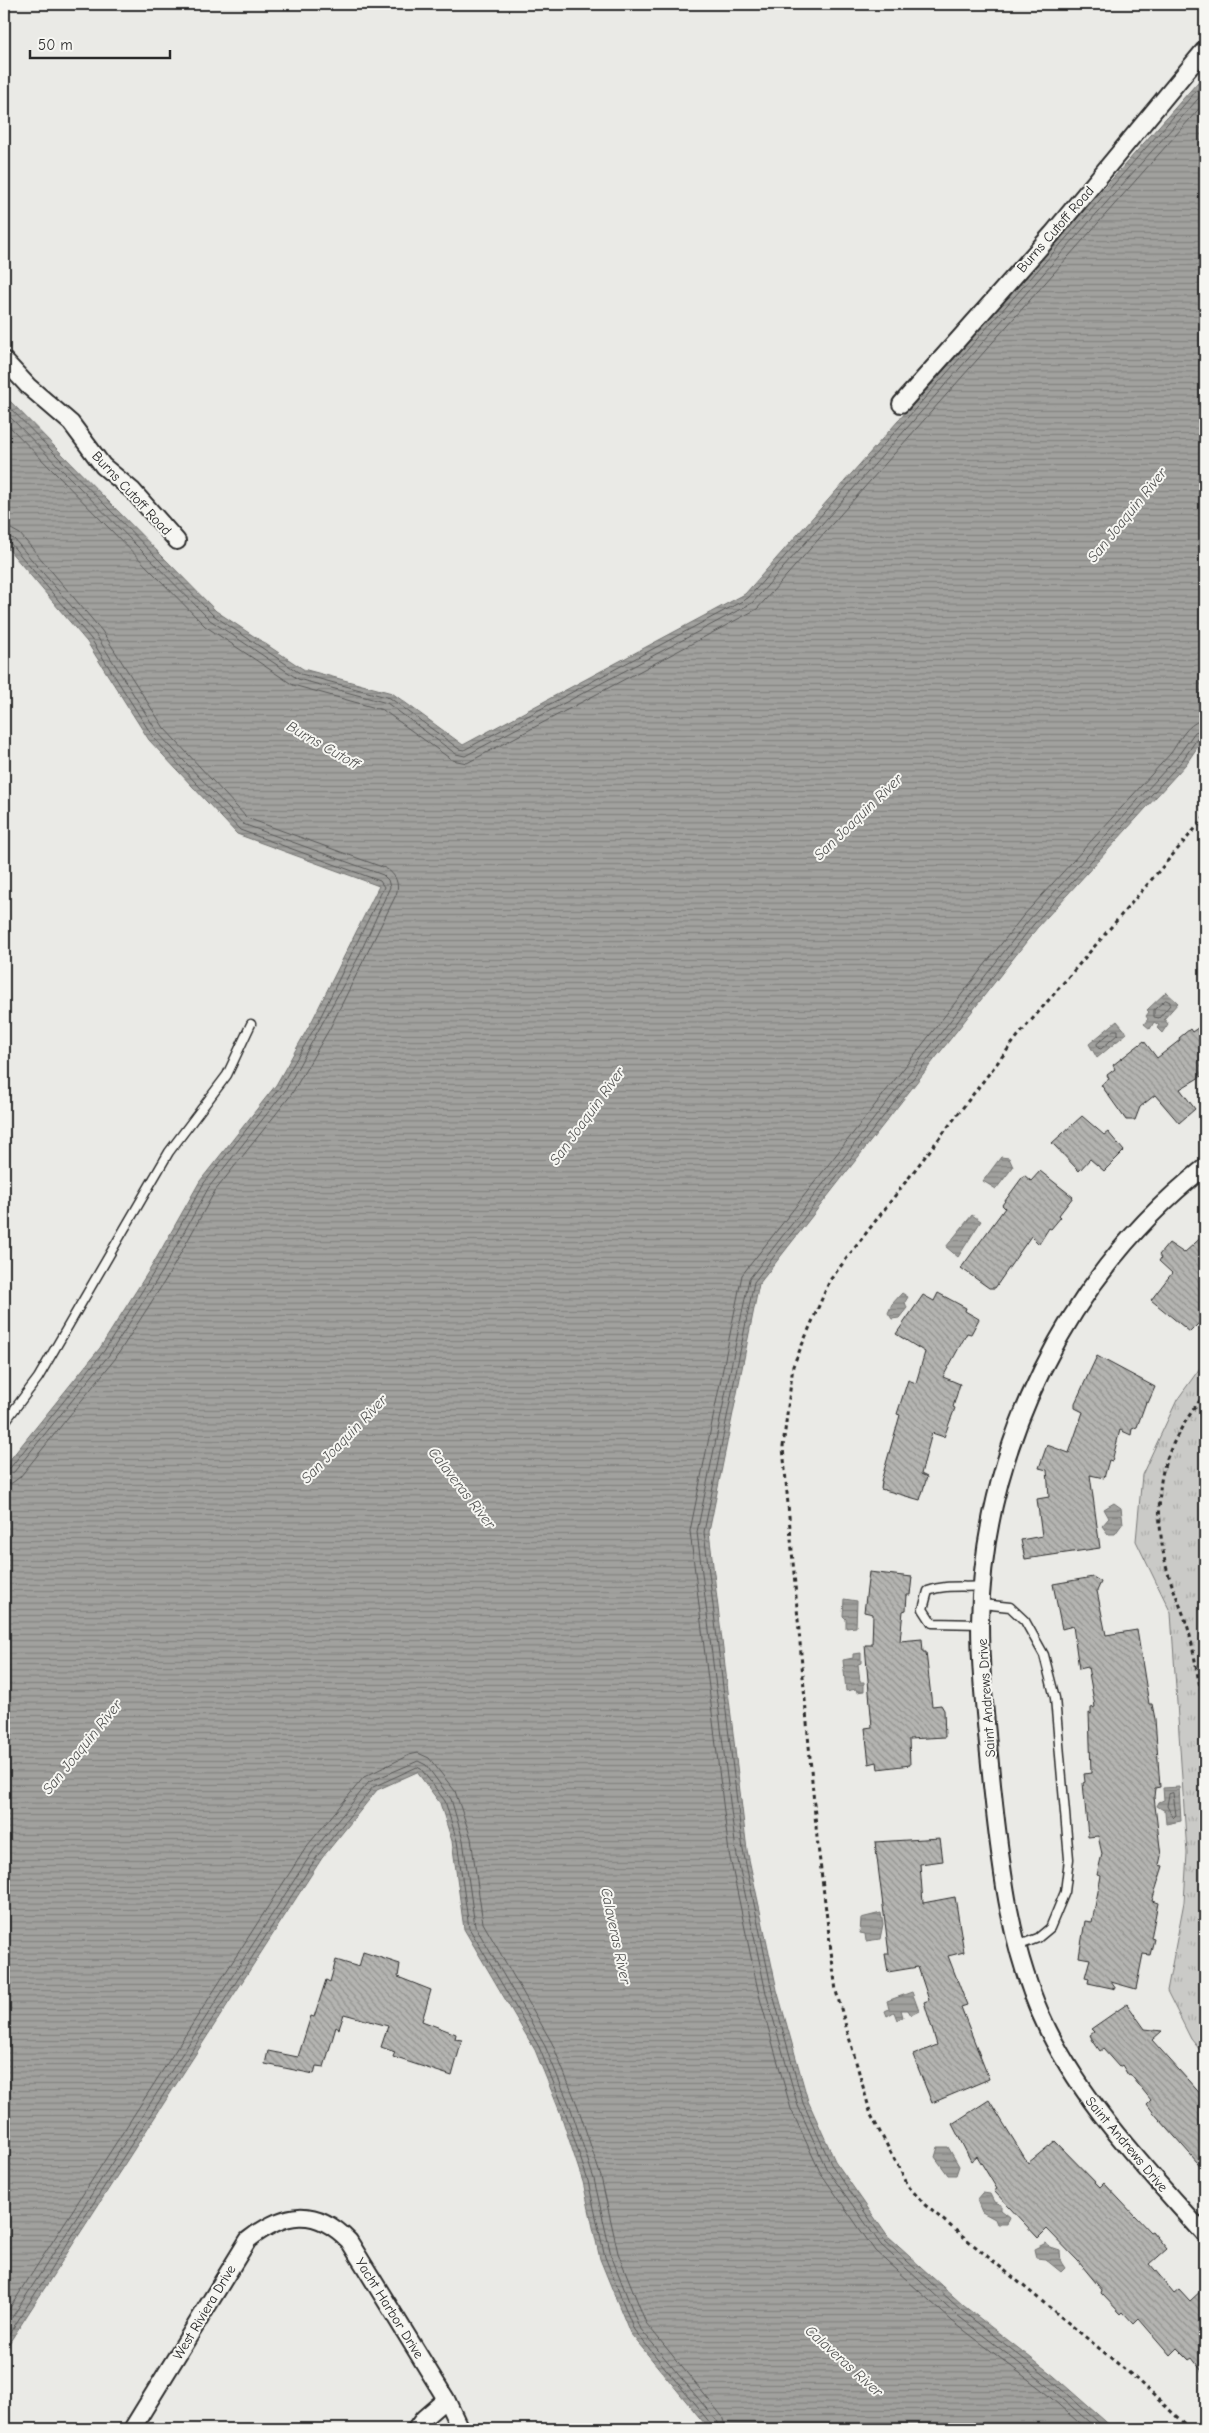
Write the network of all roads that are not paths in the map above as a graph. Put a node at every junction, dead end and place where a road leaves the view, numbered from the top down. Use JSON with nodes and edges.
{"nodes":[{"id":1,"x":1205,"y":49,"type":"edge"},
{"id":2,"x":4,"y":360,"type":"edge"},
{"id":3,"x":901,"y":404,"type":"dead end"},
{"id":4,"x":177,"y":541,"type":"dead end"},
{"id":5,"x":251,"y":1024,"type":"dead end"},
{"id":6,"x":1205,"y":1167,"type":"edge"},
{"id":7,"x":4,"y":1423,"type":"edge"},
{"id":8,"x":983,"y":1586,"type":"junction"},
{"id":9,"x":982,"y":1604,"type":"junction"},
{"id":10,"x":980,"y":1624,"type":"junction"},
{"id":11,"x":1017,"y":1946,"type":"junction"},
{"id":12,"x":294,"y":2217,"type":"joint"},
{"id":13,"x":1205,"y":2235,"type":"edge"},
{"id":14,"x":446,"y":2399,"type":"junction"},
{"id":15,"x":132,"y":2429,"type":"edge"},
{"id":16,"x":416,"y":2429,"type":"edge"},
{"id":17,"x":460,"y":2429,"type":"edge"}],
"edges":[{"from":1,"to":3,"type":"street","name":"Burns Cutoff Road"},
{"from":2,"to":4,"type":"street","name":"Burns Cutoff Road"},
{"from":5,"to":7,"type":"lane"},
{"from":6,"to":8,"type":"street","name":"Saint Andrews Drive"},
{"from":8,"to":9,"type":"street","name":"Saint Andrews Drive"},
{"from":8,"to":10,"type":"lane"},
{"from":9,"to":10,"type":"street","name":"Saint Andrews Drive"},
{"from":9,"to":11,"type":"lane"},
{"from":10,"to":11,"type":"street","name":"Saint Andrews Drive"},
{"from":11,"to":13,"type":"street","name":"Saint Andrews Drive"},
{"from":12,"to":14,"type":"street","name":"Yacht Harbor Drive"},
{"from":12,"to":15,"type":"street","name":"West Riviera Drive"},
{"from":14,"to":16,"type":"street"},
{"from":14,"to":17,"type":"street","name":"Yacht Harbor Drive"}]}
